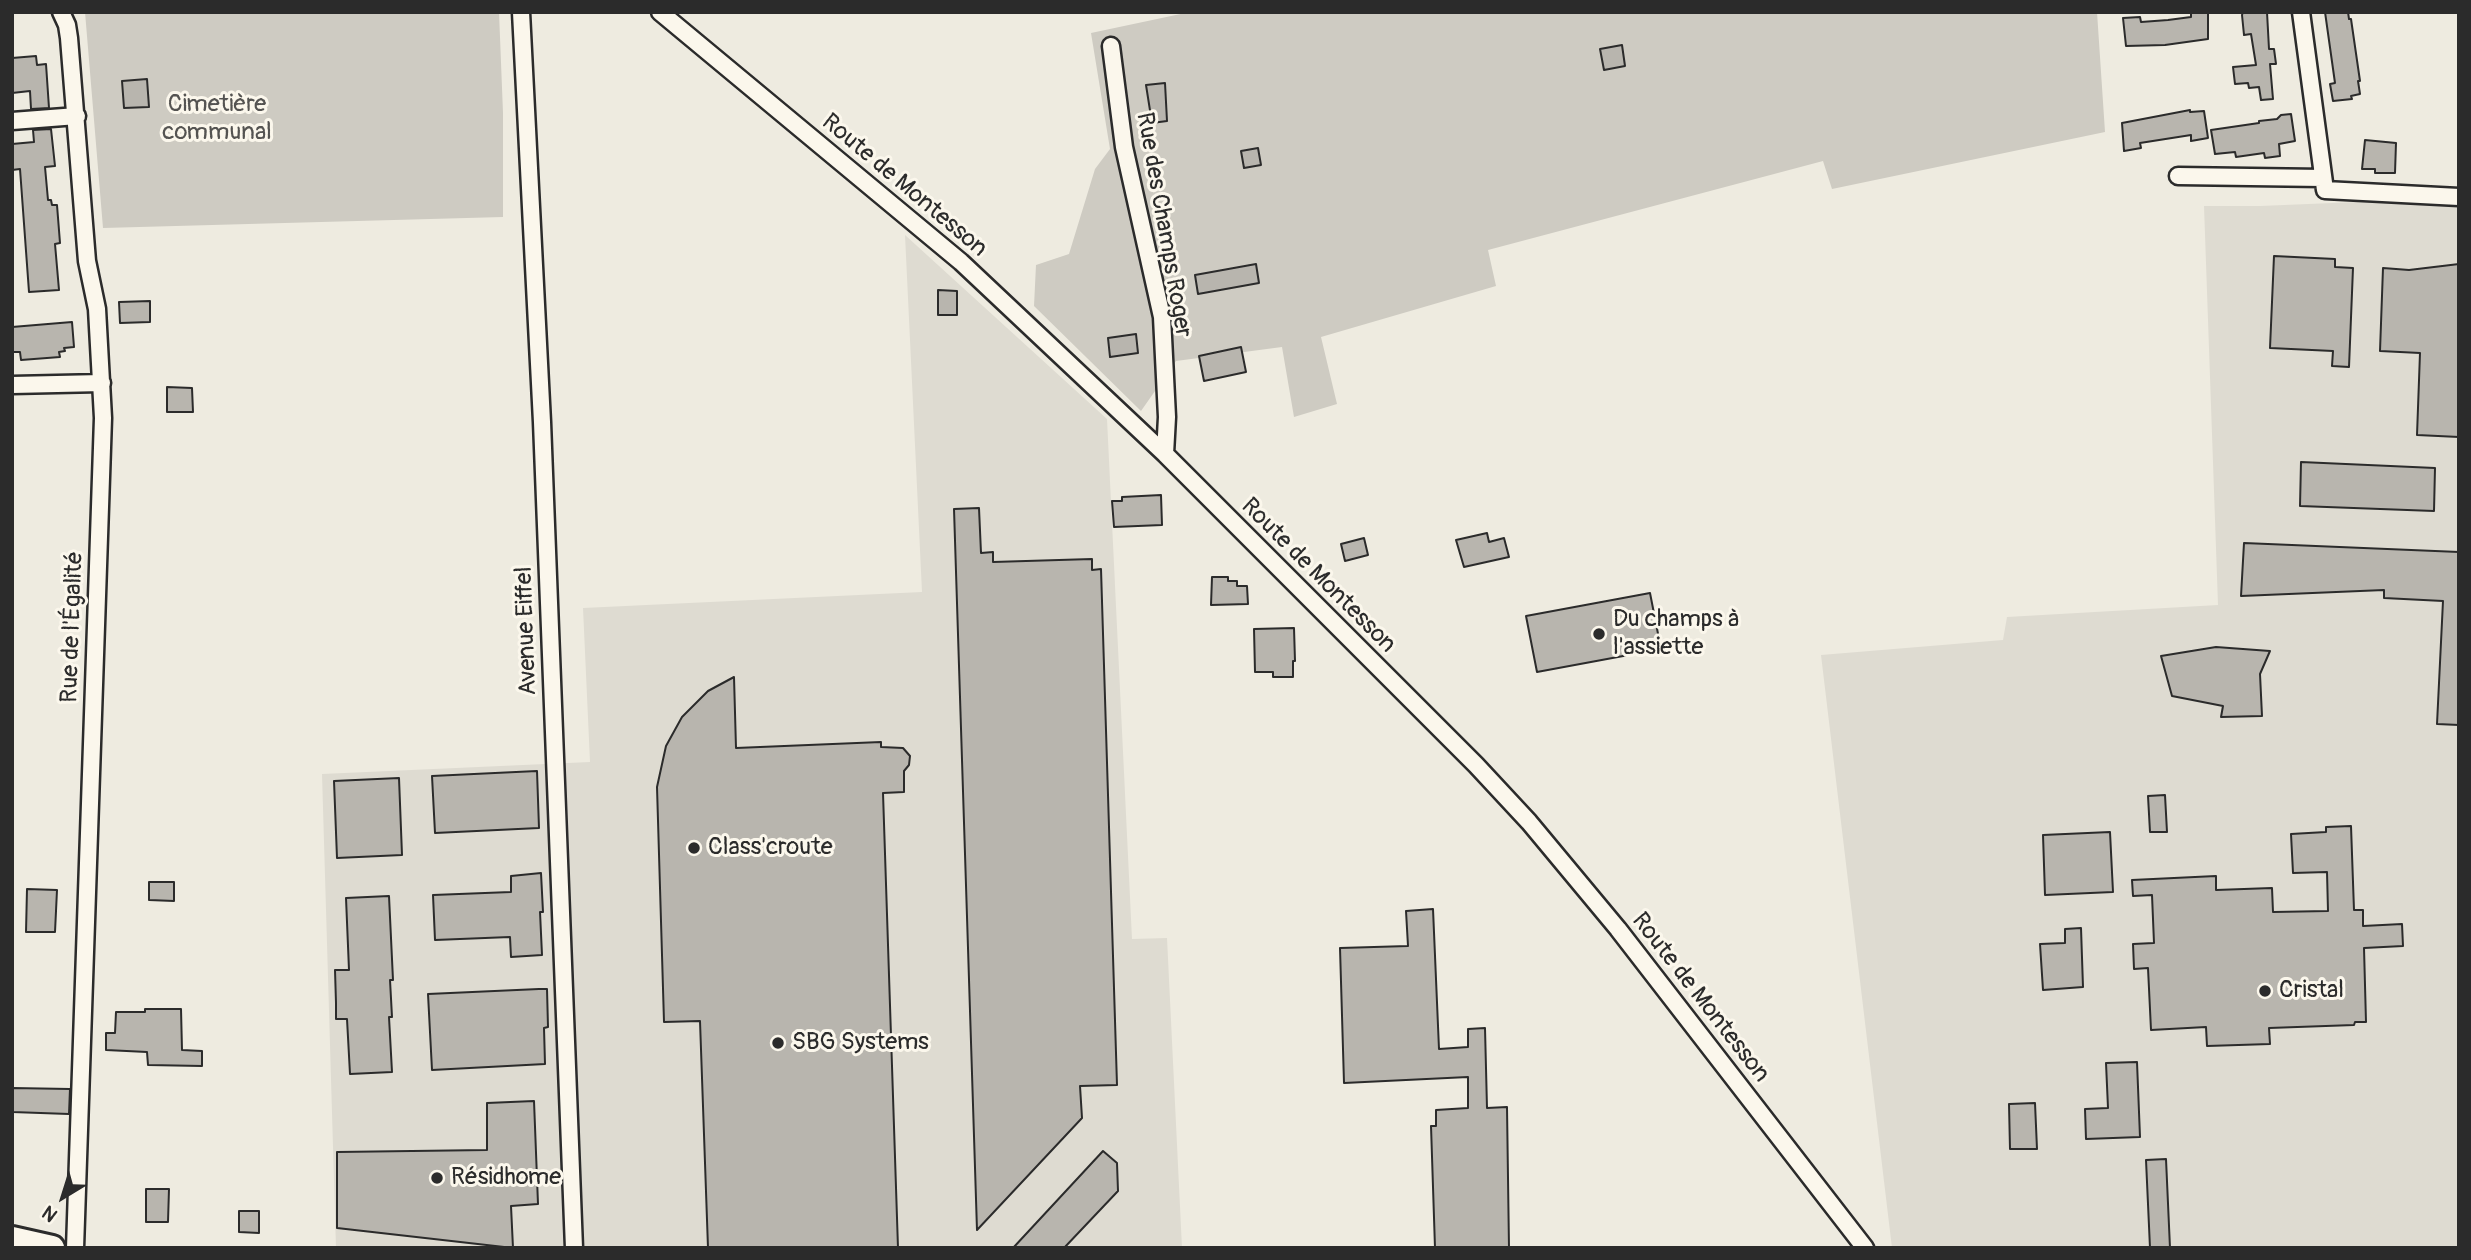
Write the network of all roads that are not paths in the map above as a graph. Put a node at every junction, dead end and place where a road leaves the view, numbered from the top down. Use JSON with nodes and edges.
{"nodes":[{"id":1,"x":61,"y":12,"type":"edge"},
{"id":2,"x":521,"y":12,"type":"edge"},
{"id":3,"x":660,"y":12,"type":"edge"},
{"id":4,"x":2301,"y":12,"type":"edge"},
{"id":5,"x":1111,"y":46,"type":"dead end"},
{"id":6,"x":77,"y":116,"type":"junction"},
{"id":7,"x":12,"y":121,"type":"edge"},
{"id":8,"x":2178,"y":176,"type":"dead end"},
{"id":9,"x":2323,"y":178,"type":"junction"},
{"id":10,"x":2459,"y":197,"type":"edge"},
{"id":11,"x":102,"y":383,"type":"junction"},
{"id":12,"x":12,"y":385,"type":"edge"},
{"id":13,"x":1165,"y":454,"type":"junction"},
{"id":14,"x":12,"y":1239,"type":"edge"},
{"id":15,"x":52,"y":1248,"type":"edge"},
{"id":16,"x":75,"y":1248,"type":"edge"},
{"id":17,"x":574,"y":1248,"type":"edge"},
{"id":18,"x":1865,"y":1248,"type":"edge"}],
"edges":[{"from":1,"to":6,"type":"street","name":"Rue de l'Égalité"},
{"from":2,"to":17,"type":"street","name":"Avenue Eiffel"},
{"from":3,"to":13,"type":"street","name":"Route de Montesson"},
{"from":4,"to":9,"type":"street"},
{"from":5,"to":13,"type":"street","name":"Rue des Champs Roger"},
{"from":6,"to":7,"type":"street"},
{"from":6,"to":11,"type":"street","name":"Rue de l'Égalité"},
{"from":8,"to":9,"type":"street"},
{"from":9,"to":10,"type":"street"},
{"from":11,"to":12,"type":"street"},
{"from":11,"to":16,"type":"street","name":"Rue de l'Égalité"},
{"from":13,"to":18,"type":"street","name":"Route de Montesson"},
{"from":14,"to":15,"type":"main road"}]}
